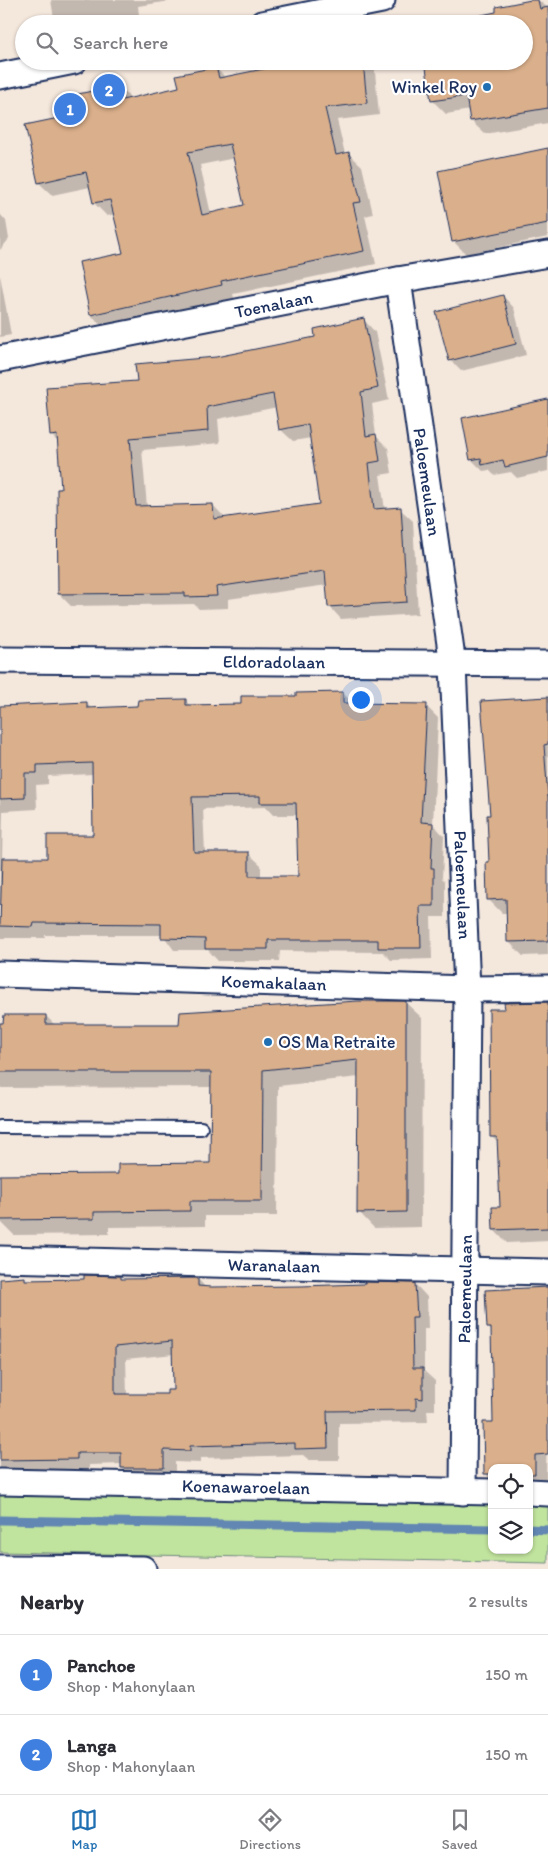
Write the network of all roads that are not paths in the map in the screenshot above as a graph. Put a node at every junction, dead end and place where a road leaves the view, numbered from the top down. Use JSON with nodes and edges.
{"nodes":[{"id":1,"x":382,"y":0,"type":"edge"},
{"id":2,"x":307,"y":15,"type":"edge"},
{"id":3,"x":30,"y":70,"type":"edge"},
{"id":4,"x":0,"y":76,"type":"edge"},
{"id":5,"x":548,"y":254,"type":"edge"},
{"id":6,"x":398,"y":280,"type":"junction"},
{"id":7,"x":0,"y":359,"type":"edge"},
{"id":8,"x":0,"y":660,"type":"edge"},
{"id":9,"x":548,"y":664,"type":"edge"},
{"id":10,"x":453,"y":665,"type":"junction"},
{"id":11,"x":0,"y":974,"type":"edge"},
{"id":12,"x":548,"y":988,"type":"edge"},
{"id":13,"x":467,"y":989,"type":"junction"},
{"id":14,"x":0,"y":1127,"type":"edge"},
{"id":15,"x":202,"y":1128,"type":"dead end"},
{"id":16,"x":0,"y":1259,"type":"edge"},
{"id":17,"x":465,"y":1271,"type":"junction"},
{"id":18,"x":548,"y":1272,"type":"edge"},
{"id":19,"x":0,"y":1482,"type":"edge"},
{"id":20,"x":463,"y":1492,"type":"junction"},
{"id":21,"x":488,"y":1492,"type":"edge"},
{"id":22,"x":533,"y":1492,"type":"edge"},
{"id":23,"x":548,"y":1493,"type":"edge"},
{"id":24,"x":0,"y":1568,"type":"edge"},
{"id":25,"x":85,"y":1568,"type":"edge"},
{"id":26,"x":143,"y":1569,"type":"edge"}],
"edges":[{"from":1,"to":2,"type":"street"},
{"from":3,"to":4,"type":"street"},
{"from":5,"to":6,"type":"street","name":"Toenalaan"},
{"from":6,"to":7,"type":"street","name":"Toenalaan"},
{"from":6,"to":10,"type":"street","name":"Paloemeulaan"},
{"from":8,"to":10,"type":"street","name":"Eldoradolaan"},
{"from":9,"to":10,"type":"street","name":"Eldoradolaan"},
{"from":10,"to":13,"type":"street","name":"Paloemeulaan"},
{"from":11,"to":13,"type":"street","name":"Koemakalaan"},
{"from":12,"to":13,"type":"street","name":"Koemakalaan"},
{"from":13,"to":17,"type":"street","name":"Paloemeulaan"},
{"from":14,"to":15,"type":"lane"},
{"from":16,"to":17,"type":"street","name":"Waranalaan"},
{"from":17,"to":18,"type":"street","name":"Waranalaan"},
{"from":17,"to":20,"type":"street","name":"Paloemeulaan"},
{"from":19,"to":20,"type":"street","name":"Koenawaroelaan"},
{"from":20,"to":21,"type":"street","name":"Koenawaroelaan"},
{"from":22,"to":23,"type":"street"},
{"from":24,"to":25,"type":"street"},
{"from":25,"to":26,"type":"street"}]}
